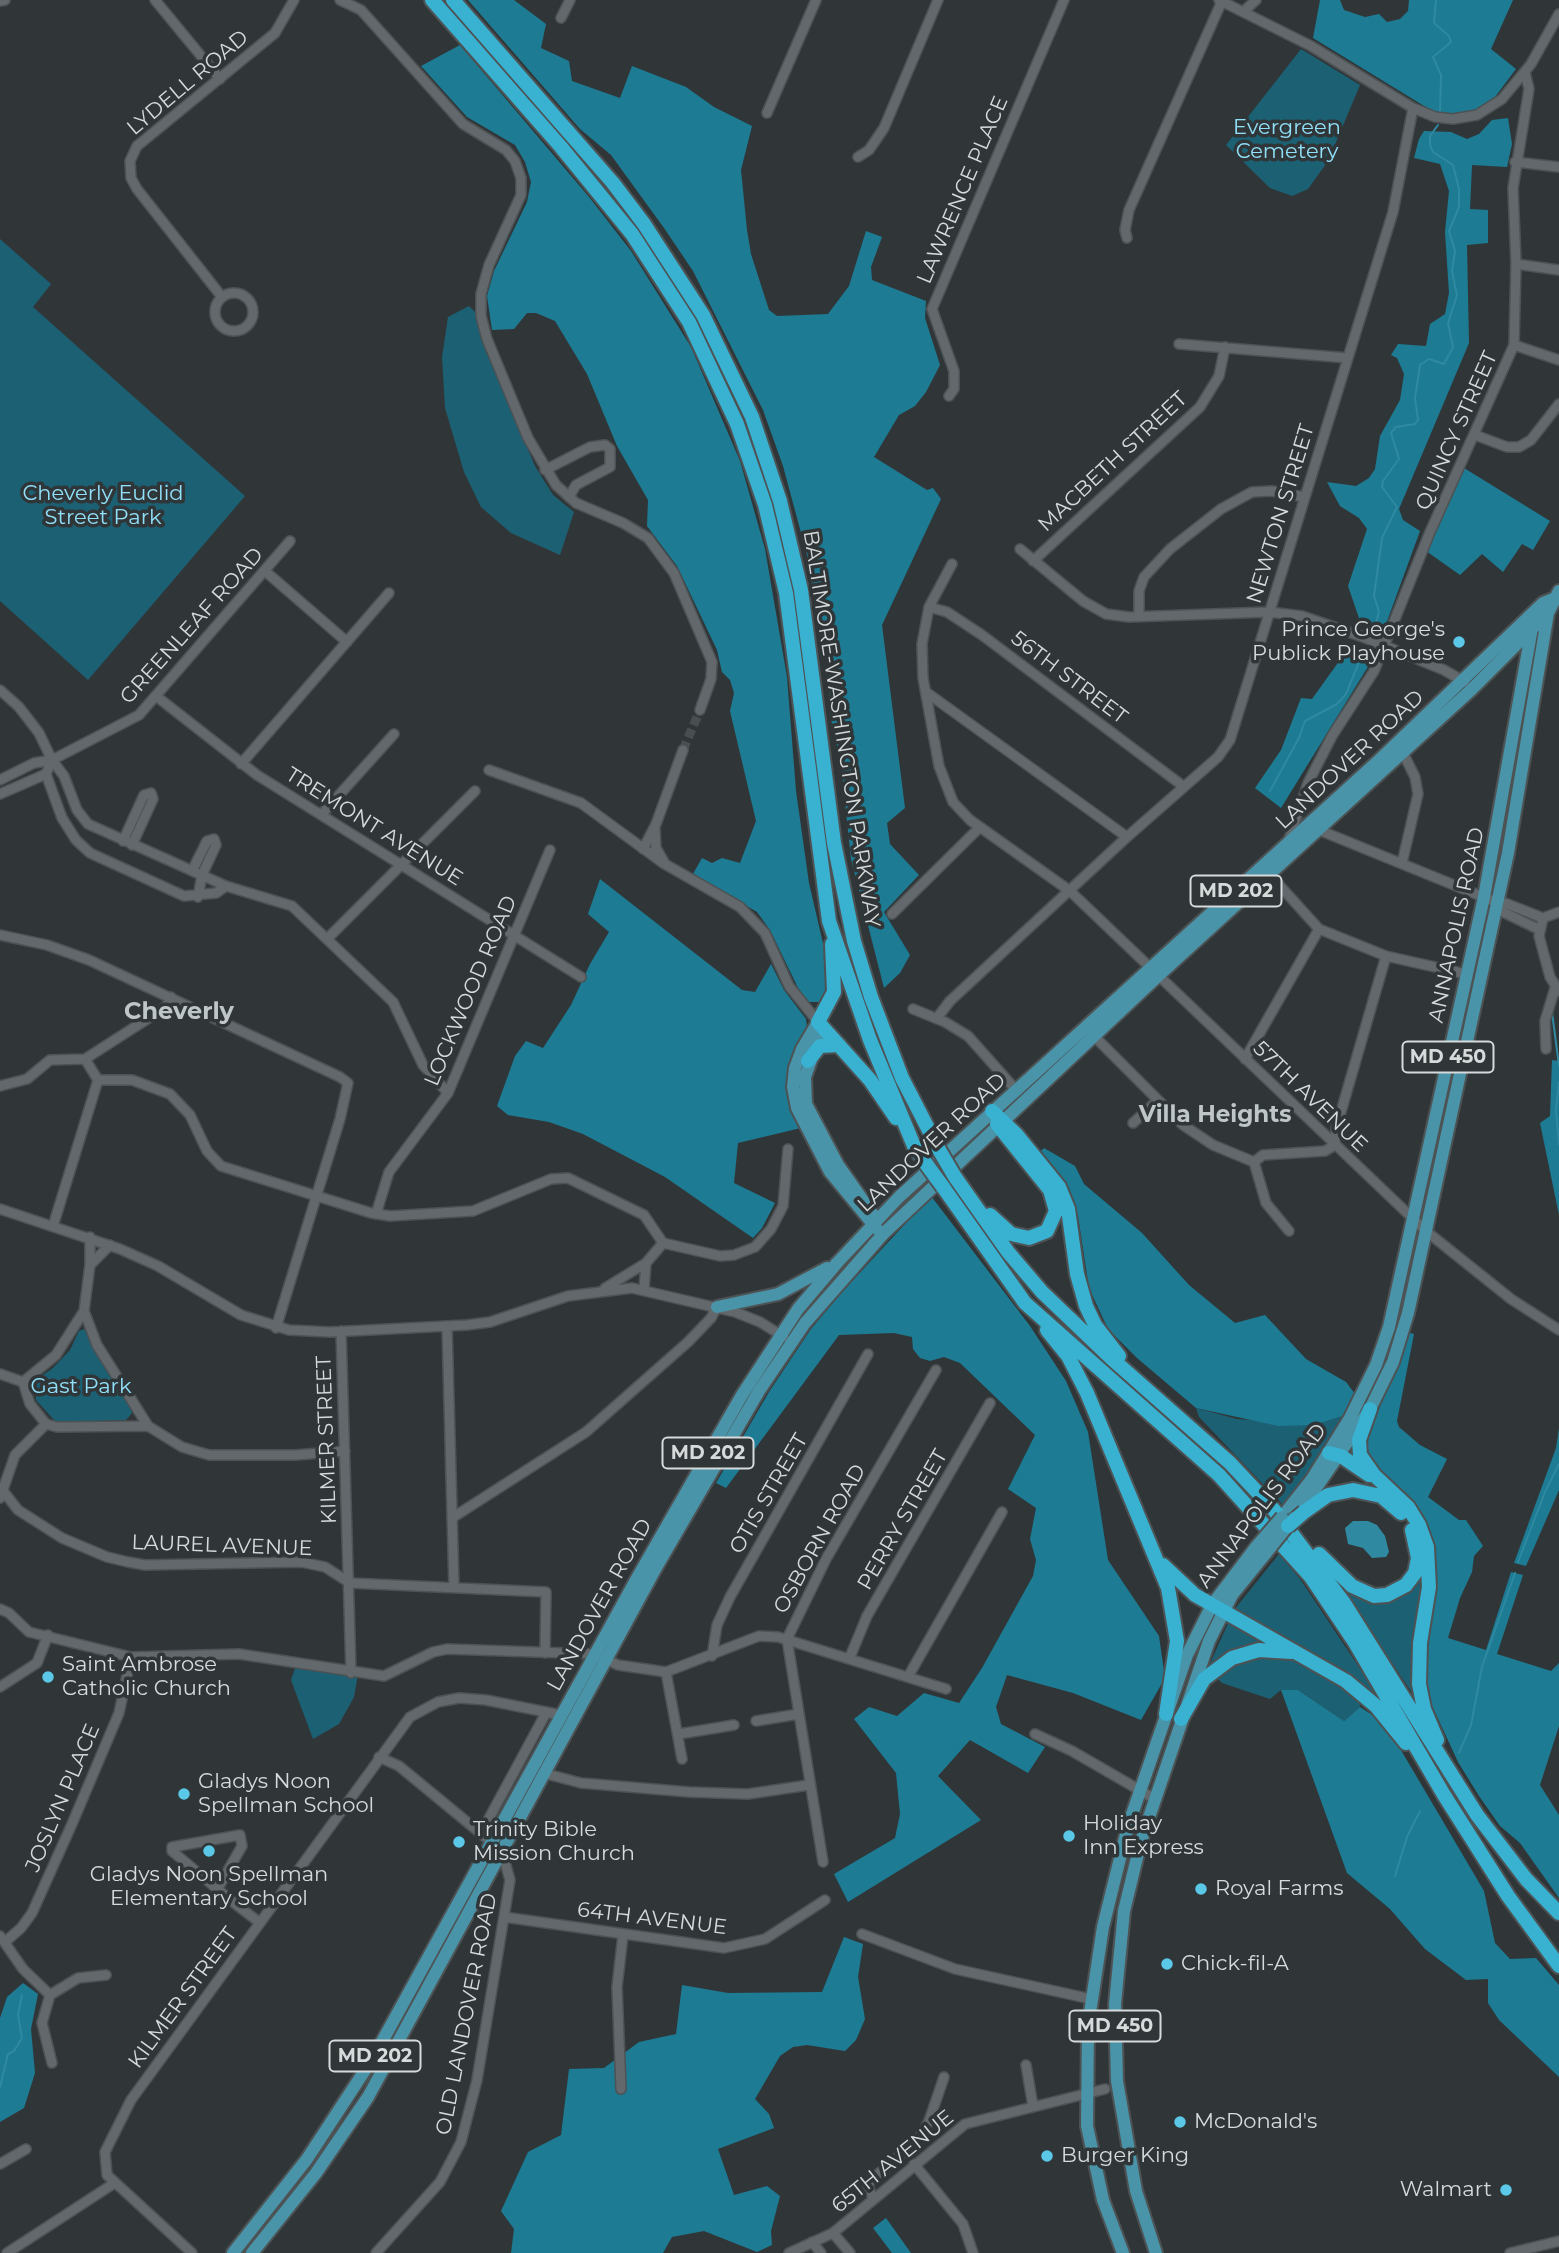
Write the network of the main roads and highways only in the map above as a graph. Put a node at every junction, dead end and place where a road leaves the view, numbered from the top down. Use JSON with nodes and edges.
{"nodes":[{"id":1,"x":432,"y":0,"type":"edge"},
{"id":2,"x":453,"y":0,"type":"edge"},
{"id":3,"x":1556,"y":595,"type":"edge"},
{"id":4,"x":1548,"y":613,"type":"junction"},
{"id":5,"x":1533,"y":620,"type":"junction"},
{"id":6,"x":1512,"y":650,"type":"junction"},
{"id":7,"x":1527,"y":656,"type":"junction"},
{"id":8,"x":1468,"y":685,"type":"junction"},
{"id":9,"x":829,"y":921,"type":"junction"},
{"id":10,"x":1155,"y":971,"type":"junction"},
{"id":11,"x":818,"y":1023,"type":"junction"},
{"id":12,"x":839,"y":1045,"type":"junction"},
{"id":13,"x":808,"y":1061,"type":"junction"},
{"id":14,"x":998,"y":1119,"type":"junction"},
{"id":15,"x":914,"y":1146,"type":"junction"},
{"id":16,"x":958,"y":1180,"type":"junction"},
{"id":17,"x":861,"y":1196,"type":"junction"},
{"id":18,"x":900,"y":1197,"type":"junction"},
{"id":19,"x":874,"y":1222,"type":"junction"},
{"id":20,"x":884,"y":1233,"type":"junction"},
{"id":21,"x":836,"y":1263,"type":"junction"},
{"id":22,"x":1025,"y":1303,"type":"junction"},
{"id":23,"x":717,"y":1307,"type":"road end"},
{"id":24,"x":1157,"y":1398,"type":"junction"},
{"id":25,"x":1370,"y":1409,"type":"junction"},
{"id":26,"x":1335,"y":1457,"type":"junction"},
{"id":27,"x":1384,"y":1492,"type":"junction"},
{"id":28,"x":1302,"y":1506,"type":"junction"},
{"id":29,"x":1274,"y":1510,"type":"junction"},
{"id":30,"x":1287,"y":1526,"type":"joint"},
{"id":31,"x":1151,"y":1550,"type":"junction"},
{"id":32,"x":1261,"y":1550,"type":"junction"},
{"id":33,"x":1217,"y":1608,"type":"junction"},
{"id":34,"x":1203,"y":1621,"type":"junction"},
{"id":35,"x":600,"y":1657,"type":"junction"},
{"id":36,"x":1307,"y":1658,"type":"junction"},
{"id":37,"x":1166,"y":1714,"type":"junction"},
{"id":38,"x":1181,"y":1719,"type":"junction"},
{"id":39,"x":1444,"y":1795,"type":"junction"},
{"id":40,"x":1155,"y":1800,"type":"junction"},
{"id":41,"x":1467,"y":1801,"type":"junction"},
{"id":42,"x":1559,"y":1913,"type":"edge"},
{"id":43,"x":1559,"y":1966,"type":"edge"},
{"id":44,"x":233,"y":2253,"type":"edge"},
{"id":45,"x":252,"y":2253,"type":"edge"},
{"id":46,"x":1123,"y":2253,"type":"edge"},
{"id":47,"x":1156,"y":2253,"type":"edge"}],
"edges":[{"from":1,"to":9,"type":"highway","name":"BALTIMORE-WASHINGTON PARKWAY"},
{"from":2,"to":16,"type":"highway","name":"BALTIMORE-WASHINGTON PARKWAY","bridge":true},
{"from":3,"to":4,"type":"main road","name":"LANDOVER ROAD","number":"MD 450"},
{"from":3,"to":5,"type":"main road","name":"LANDOVER ROAD","number":"MD 450"},
{"from":4,"to":5,"type":"main road","name":"LANDOVER ROAD","number":"MD 202"},
{"from":4,"to":25,"type":"main road","name":"ANNAPOLIS ROAD","number":"MD 450"},
{"from":5,"to":6,"type":"main road","name":"LANDOVER ROAD","number":"MD 202"},
{"from":5,"to":7,"type":"main road","name":"ANNAPOLIS ROAD","number":"MD 450"},
{"from":5,"to":8,"type":"main road","name":"LANDOVER ROAD","number":"MD 202"},
{"from":6,"to":7,"type":"main road"},
{"from":6,"to":8,"type":"main road","name":"LANDOVER ROAD","number":"MD 202"},
{"from":7,"to":26,"type":"main road","name":"ANNAPOLIS ROAD","number":"MD 450"},
{"from":8,"to":10,"type":"main road","name":"LANDOVER ROAD","number":"MD 202"},
{"from":8,"to":10,"type":"main road","name":"LANDOVER ROAD","number":"MD 202"},
{"from":9,"to":11,"type":"highway"},
{"from":9,"to":15,"type":"highway","name":"BALTIMORE-WASHINGTON PARKWAY"},
{"from":10,"to":14,"type":"main road","name":"LANDOVER ROAD","number":"MD 202"},
{"from":10,"to":14,"type":"main road","name":"LANDOVER ROAD","number":"MD 202"},
{"from":11,"to":12,"type":"highway"},
{"from":11,"to":13,"type":"main road"},
{"from":11,"to":19,"type":"main road"},
{"from":12,"to":13,"type":"highway"},
{"from":12,"to":15,"type":"highway"},
{"from":13,"to":17,"type":"main road"},
{"from":14,"to":16,"type":"highway"},
{"from":14,"to":18,"type":"main road","name":"LANDOVER ROAD","number":"MD 202"},
{"from":14,"to":20,"type":"main road","name":"LANDOVER ROAD","number":"MD 202"},
{"from":14,"to":24,"type":"highway"},
{"from":15,"to":22,"type":"highway","name":"BALTIMORE-WASHINGTON PARKWAY","bridge":true},
{"from":16,"to":24,"type":"highway","name":"BALTIMORE-WASHINGTON PARKWAY"},
{"from":17,"to":18,"type":"main road"},
{"from":17,"to":19,"type":"main road"},
{"from":18,"to":19,"type":"main road","name":"LANDOVER ROAD","number":"MD 202"},
{"from":19,"to":20,"type":"main road"},
{"from":19,"to":21,"type":"main road","name":"LANDOVER ROAD","number":"MD 202"},
{"from":20,"to":35,"type":"main road","name":"LANDOVER ROAD","number":"MD 202"},
{"from":21,"to":23,"type":"main road"},
{"from":21,"to":35,"type":"main road","name":"LANDOVER ROAD","number":"MD 202"},
{"from":22,"to":31,"type":"highway"},
{"from":22,"to":39,"type":"highway","name":"BALTIMORE-WASHINGTON PARKWAY"},
{"from":24,"to":29,"type":"highway","name":"BALTIMORE-WASHINGTON PARKWAY"},
{"from":25,"to":26,"type":"main road","name":"ANNAPOLIS ROAD","number":"MD 450"},
{"from":25,"to":27,"type":"highway"},
{"from":26,"to":27,"type":"highway"},
{"from":26,"to":28,"type":"main road","name":"ANNAPOLIS ROAD","number":"MD 450"},
{"from":27,"to":28,"type":"highway"},
{"from":27,"to":29,"type":"highway"},
{"from":27,"to":41,"type":"highway"},
{"from":28,"to":30,"type":"highway","bridge":true},
{"from":28,"to":32,"type":"main road","name":"ANNAPOLIS ROAD","number":"MD 450","bridge":true},
{"from":29,"to":41,"type":"highway","name":"BALTIMORE-WASHINGTON PARKWAY"},
{"from":30,"to":32,"type":"main road","name":"ANNAPOLIS ROAD","number":"MD 450","bridge":true},
{"from":31,"to":33,"type":"highway"},
{"from":31,"to":37,"type":"highway"},
{"from":32,"to":33,"type":"main road","name":"ANNAPOLIS ROAD","number":"MD 450"},
{"from":33,"to":34,"type":"main road","name":"ANNAPOLIS ROAD","number":"MD 450"},
{"from":33,"to":36,"type":"highway"},
{"from":33,"to":38,"type":"main road","name":"ANNAPOLIS ROAD","number":"MD 450"},
{"from":34,"to":37,"type":"main road","name":"ANNAPOLIS ROAD","number":"MD 450"},
{"from":34,"to":40,"type":"main road"},
{"from":35,"to":44,"type":"main road","name":"LANDOVER ROAD","number":"MD 202"},
{"from":35,"to":45,"type":"main road","name":"LANDOVER ROAD","number":"MD 202"},
{"from":36,"to":38,"type":"highway"},
{"from":36,"to":39,"type":"highway"},
{"from":37,"to":46,"type":"main road","name":"ANNAPOLIS ROAD","number":"MD 450"},
{"from":38,"to":40,"type":"main road","name":"ANNAPOLIS ROAD","number":"MD 450"},
{"from":39,"to":43,"type":"highway","name":"BALTIMORE-WASHINGTON PARKWAY"},
{"from":40,"to":47,"type":"main road","name":"ANNAPOLIS ROAD","number":"MD 450"},
{"from":41,"to":42,"type":"highway","name":"BALTIMORE-WASHINGTON PARKWAY"}]}
